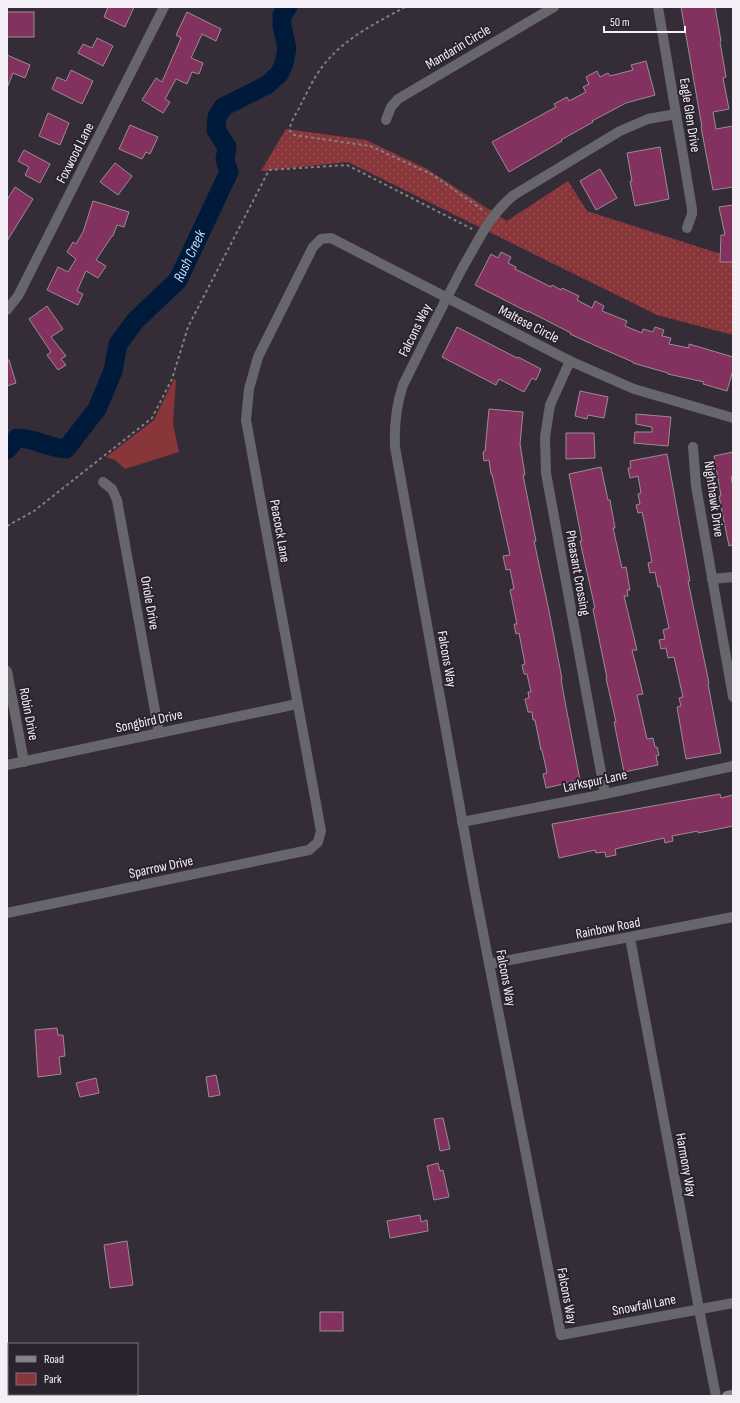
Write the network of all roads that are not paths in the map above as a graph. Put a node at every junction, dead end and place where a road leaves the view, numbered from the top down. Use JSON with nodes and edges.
{"nodes":[{"id":1,"x":164,"y":7,"type":"edge"},
{"id":2,"x":554,"y":7,"type":"edge"},
{"id":3,"x":658,"y":7,"type":"edge"},
{"id":4,"x":676,"y":114,"type":"junction"},
{"id":5,"x":386,"y":120,"type":"dead end"},
{"id":6,"x":688,"y":228,"type":"dead end"},
{"id":7,"x":321,"y":239,"type":"joint"},
{"id":8,"x":446,"y":298,"type":"junction"},
{"id":9,"x":7,"y":310,"type":"edge"},
{"id":10,"x":570,"y":361,"type":"junction"},
{"id":11,"x":733,"y":418,"type":"edge"},
{"id":12,"x":693,"y":447,"type":"dead end"},
{"id":13,"x":103,"y":482,"type":"dead end"},
{"id":14,"x":733,"y":577,"type":"edge"},
{"id":15,"x":712,"y":579,"type":"junction"},
{"id":16,"x":7,"y":671,"type":"edge"},
{"id":17,"x":733,"y":697,"type":"edge"},
{"id":18,"x":297,"y":704,"type":"junction"},
{"id":19,"x":159,"y":733,"type":"junction"},
{"id":20,"x":24,"y":762,"type":"junction"},
{"id":21,"x":7,"y":765,"type":"edge"},
{"id":22,"x":733,"y":766,"type":"edge"},
{"id":23,"x":604,"y":794,"type":"junction"},
{"id":24,"x":462,"y":822,"type":"junction"},
{"id":25,"x":318,"y":842,"type":"joint"},
{"id":26,"x":7,"y":913,"type":"edge"},
{"id":27,"x":733,"y":917,"type":"edge"},
{"id":28,"x":630,"y":938,"type":"junction"},
{"id":29,"x":489,"y":964,"type":"junction"},
{"id":30,"x":733,"y":1303,"type":"edge"},
{"id":31,"x":699,"y":1309,"type":"junction"},
{"id":32,"x":561,"y":1335,"type":"joint"},
{"id":33,"x":733,"y":1395,"type":"edge"},
{"id":34,"x":716,"y":1396,"type":"edge"},
{"id":35,"x":727,"y":1396,"type":"edge"}],
"edges":[{"from":1,"to":9,"type":"street","name":"Foxwood Lane"},
{"from":2,"to":5,"type":"street","name":"Mandarin Circle"},
{"from":3,"to":4,"type":"street","name":"Eagle Glen Drive"},
{"from":4,"to":6,"type":"street","name":"Eagle Glen Drive"},
{"from":4,"to":8,"type":"street","name":"Falcons Way"},
{"from":7,"to":8,"type":"street","name":"Maltese Circle"},
{"from":7,"to":18,"type":"street","name":"Peacock Lane"},
{"from":8,"to":10,"type":"street","name":"Maltese Circle"},
{"from":8,"to":24,"type":"street","name":"Falcons Way"},
{"from":10,"to":11,"type":"street","name":"Maltese Circle"},
{"from":10,"to":23,"type":"street","name":"Pheasant Crossing"},
{"from":12,"to":15,"type":"street","name":"Nighthawk Drive"},
{"from":13,"to":19,"type":"street","name":"Oriole Drive"},
{"from":14,"to":15,"type":"street"},
{"from":15,"to":17,"type":"street","name":"Nighthawk Drive"},
{"from":16,"to":20,"type":"street","name":"Robin Drive"},
{"from":18,"to":19,"type":"street","name":"Songbird Drive"},
{"from":18,"to":25,"type":"street","name":"Peacock Lane"},
{"from":19,"to":20,"type":"street","name":"Songbird Drive"},
{"from":20,"to":21,"type":"street","name":"Songbird Drive"},
{"from":22,"to":23,"type":"street","name":"Larkspur Lane"},
{"from":23,"to":24,"type":"street","name":"Larkspur Lane"},
{"from":24,"to":29,"type":"street","name":"Falcons Way"},
{"from":25,"to":26,"type":"street","name":"Sparrow Drive"},
{"from":27,"to":28,"type":"street","name":"Rainbow Road"},
{"from":28,"to":29,"type":"street","name":"Rainbow Road"},
{"from":28,"to":31,"type":"street","name":"Harmony Way"},
{"from":29,"to":32,"type":"street","name":"Falcons Way"},
{"from":30,"to":31,"type":"street","name":"Snowfall Lane"},
{"from":31,"to":32,"type":"street","name":"Snowfall Lane"},
{"from":31,"to":34,"type":"street","name":"Harmony Way"},
{"from":33,"to":35,"type":"street"}]}
